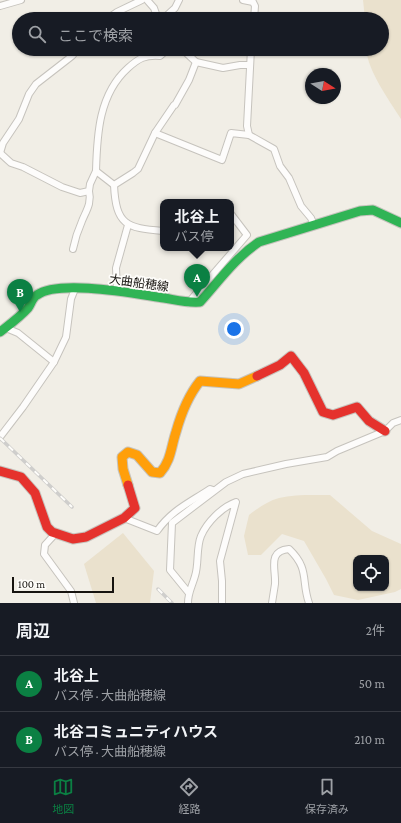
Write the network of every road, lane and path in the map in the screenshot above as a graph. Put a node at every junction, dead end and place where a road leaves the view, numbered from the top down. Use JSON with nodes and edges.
{"nodes":[{"id":1,"x":21,"y":0,"type":"edge"},
{"id":2,"x":142,"y":0,"type":"edge"},
{"id":3,"x":148,"y":0,"type":"edge"},
{"id":4,"x":179,"y":0,"type":"edge"},
{"id":5,"x":243,"y":0,"type":"edge"},
{"id":6,"x":0,"y":6,"type":"edge"},
{"id":7,"x":117,"y":12,"type":"edge"},
{"id":8,"x":155,"y":12,"type":"edge"},
{"id":9,"x":171,"y":12,"type":"edge"},
{"id":10,"x":255,"y":12,"type":"edge"},
{"id":11,"x":72,"y":56,"type":"edge"},
{"id":12,"x":144,"y":56,"type":"edge"},
{"id":13,"x":190,"y":56,"type":"edge"},
{"id":14,"x":251,"y":56,"type":"edge"},
{"id":15,"x":196,"y":62,"type":"junction"},
{"id":16,"x":250,"y":65,"type":"junction"},
{"id":17,"x":155,"y":133,"type":"junction"},
{"id":18,"x":249,"y":135,"type":"junction"},
{"id":19,"x":0,"y":153,"type":"edge"},
{"id":20,"x":96,"y":171,"type":"junction"},
{"id":21,"x":114,"y":185,"type":"junction"},
{"id":22,"x":89,"y":191,"type":"junction"},
{"id":23,"x":234,"y":218,"type":"edge"},
{"id":24,"x":401,"y":223,"type":"edge"},
{"id":25,"x":128,"y":224,"type":"junction"},
{"id":26,"x":314,"y":225,"type":"junction"},
{"id":27,"x":160,"y":231,"type":"edge"},
{"id":28,"x":73,"y":248,"type":"dead end"},
{"id":29,"x":234,"y":250,"type":"edge"},
{"id":30,"x":233,"y":251,"type":"edge"},
{"id":31,"x":75,"y":289,"type":"junction"},
{"id":32,"x":117,"y":290,"type":"junction"},
{"id":33,"x":188,"y":303,"type":"junction"},
{"id":34,"x":3,"y":330,"type":"edge"},
{"id":35,"x":54,"y":362,"type":"junction"},
{"id":36,"x":401,"y":420,"type":"edge"},
{"id":37,"x":385,"y":431,"type":"junction"},
{"id":38,"x":0,"y":437,"type":"edge"},
{"id":39,"x":0,"y":471,"type":"edge"},
{"id":40,"x":214,"y":490,"type":"junction"},
{"id":41,"x":124,"y":518,"type":"junction"},
{"id":42,"x":56,"y":533,"type":"junction"},
{"id":43,"x":188,"y":592,"type":"junction"},
{"id":44,"x":74,"y":603,"type":"edge"},
{"id":45,"x":188,"y":603,"type":"edge"},
{"id":46,"x":222,"y":603,"type":"edge"},
{"id":47,"x":272,"y":603,"type":"edge"},
{"id":48,"x":309,"y":603,"type":"edge"}],
"edges":[{"from":1,"to":6,"type":"street"},
{"from":2,"to":7,"type":"street"},
{"from":3,"to":8,"type":"street"},
{"from":4,"to":9,"type":"street"},
{"from":5,"to":10,"type":"street"},
{"from":11,"to":19,"type":"street"},
{"from":12,"to":20,"type":"street"},
{"from":13,"to":15,"type":"street"},
{"from":14,"to":16,"type":"street"},
{"from":15,"to":16,"type":"street"},
{"from":15,"to":17,"type":"street"},
{"from":16,"to":18,"type":"street"},
{"from":17,"to":18,"type":"street"},
{"from":17,"to":21,"type":"street"},
{"from":18,"to":26,"type":"street"},
{"from":19,"to":22,"type":"street"},
{"from":20,"to":21,"type":"street"},
{"from":20,"to":22,"type":"street"},
{"from":21,"to":25,"type":"street"},
{"from":22,"to":28,"type":"street"},
{"from":23,"to":29,"type":"street"},
{"from":24,"to":26,"type":"street"},
{"from":25,"to":27,"type":"street"},
{"from":25,"to":32,"type":"street"},
{"from":26,"to":33,"type":"street"},
{"from":30,"to":33,"type":"street"},
{"from":31,"to":32,"type":"street","name":"大曲船穂線"},
{"from":31,"to":34,"type":"street","name":"大曲船穂線"},
{"from":31,"to":35,"type":"street"},
{"from":32,"to":33,"type":"street","name":"大曲船穂線"},
{"from":34,"to":35,"type":"street"},
{"from":35,"to":38,"type":"street"},
{"from":36,"to":37,"type":"street"},
{"from":37,"to":40,"type":"street"},
{"from":37,"to":41,"type":"street"},
{"from":39,"to":42,"type":"street"},
{"from":40,"to":41,"type":"street"},
{"from":40,"to":43,"type":"street"},
{"from":41,"to":42,"type":"street"},
{"from":42,"to":44,"type":"street"},
{"from":43,"to":45,"type":"street"},
{"from":43,"to":46,"type":"street"},
{"from":47,"to":48,"type":"street"}]}
